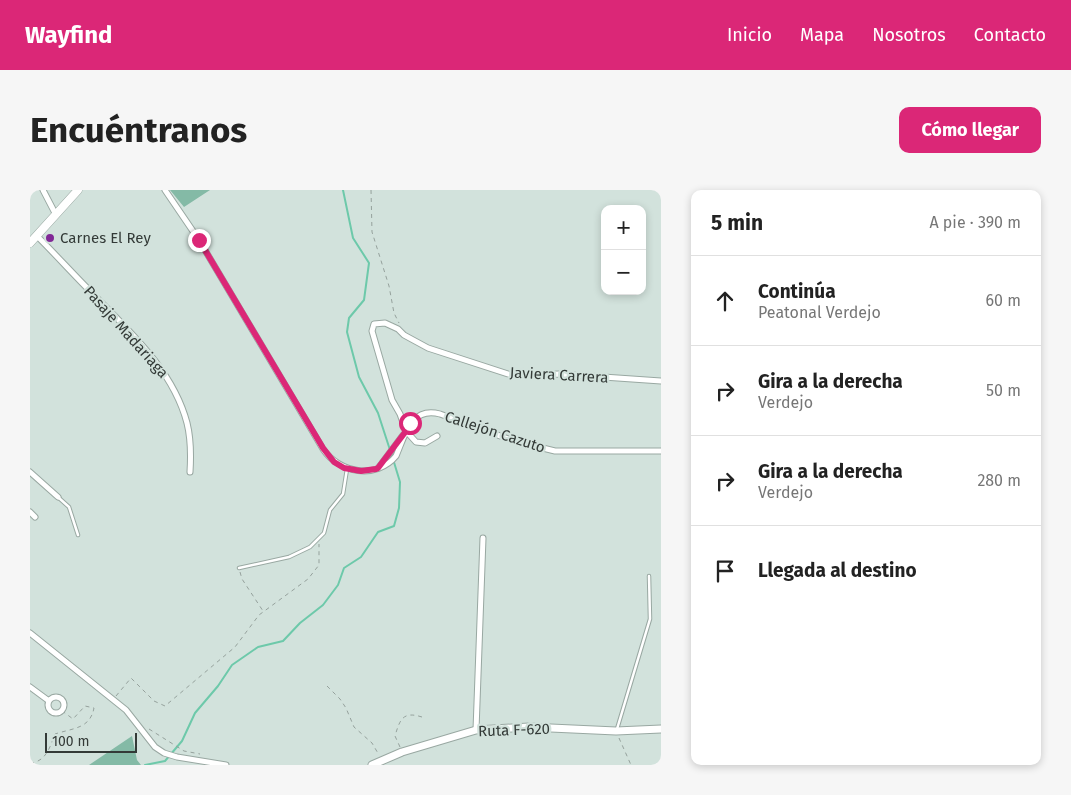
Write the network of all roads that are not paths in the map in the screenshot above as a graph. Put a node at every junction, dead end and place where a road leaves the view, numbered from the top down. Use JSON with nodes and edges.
{"nodes":[{"id":1,"x":43,"y":190,"type":"edge"},
{"id":2,"x":78,"y":190,"type":"edge"},
{"id":3,"x":165,"y":190,"type":"edge"},
{"id":4,"x":56,"y":215,"type":"junction"},
{"id":5,"x":37,"y":236,"type":"junction"},
{"id":6,"x":30,"y":243,"type":"edge"},
{"id":7,"x":661,"y":382,"type":"edge"},
{"id":8,"x":406,"y":431,"type":"junction"},
{"id":9,"x":437,"y":436,"type":"dead end"},
{"id":10,"x":661,"y":451,"type":"edge"},
{"id":11,"x":347,"y":469,"type":"junction"},
{"id":12,"x":30,"y":472,"type":"edge"},
{"id":13,"x":190,"y":472,"type":"dead end"},
{"id":14,"x":58,"y":497,"type":"joint"},
{"id":15,"x":30,"y":512,"type":"edge"},
{"id":16,"x":35,"y":517,"type":"dead end"},
{"id":17,"x":78,"y":535,"type":"dead end"},
{"id":18,"x":483,"y":538,"type":"dead end"},
{"id":19,"x":239,"y":568,"type":"road end"},
{"id":20,"x":649,"y":576,"type":"dead end"},
{"id":21,"x":30,"y":632,"type":"edge"},
{"id":22,"x":30,"y":687,"type":"edge"},
{"id":23,"x":49,"y":701,"type":"junction"},
{"id":24,"x":661,"y":729,"type":"edge"},
{"id":25,"x":476,"y":730,"type":"junction"},
{"id":26,"x":616,"y":731,"type":"junction"},
{"id":27,"x":226,"y":765,"type":"edge"},
{"id":28,"x":372,"y":765,"type":"edge"}],
"edges":[{"from":1,"to":4,"type":"street"},
{"from":2,"to":4,"type":"main road"},
{"from":3,"to":11,"type":"street"},
{"from":4,"to":5,"type":"main road"},
{"from":5,"to":6,"type":"main road"},
{"from":5,"to":13,"type":"street","name":"Pasaje Madariaga"},
{"from":7,"to":8,"type":"street","name":"Javiera Carrera"},
{"from":8,"to":9,"type":"street","name":"Callejón Cazuto"},
{"from":8,"to":10,"type":"street","name":"Callejón Cazuto"},
{"from":8,"to":11,"type":"street"},
{"from":11,"to":19,"type":"lane"},
{"from":12,"to":14,"type":"street"},
{"from":14,"to":17,"type":"lane"},
{"from":15,"to":16,"type":"street"},
{"from":18,"to":25,"type":"street"},
{"from":20,"to":26,"type":"lane"},
{"from":21,"to":27,"type":"street"},
{"from":22,"to":23,"type":"street"},
{"from":23,"to":23,"type":"street"},
{"from":24,"to":26,"type":"street","name":"Ruta F-620"},
{"from":25,"to":26,"type":"street","name":"Ruta F-620"},
{"from":25,"to":28,"type":"street","name":"Ruta F-620"}]}
